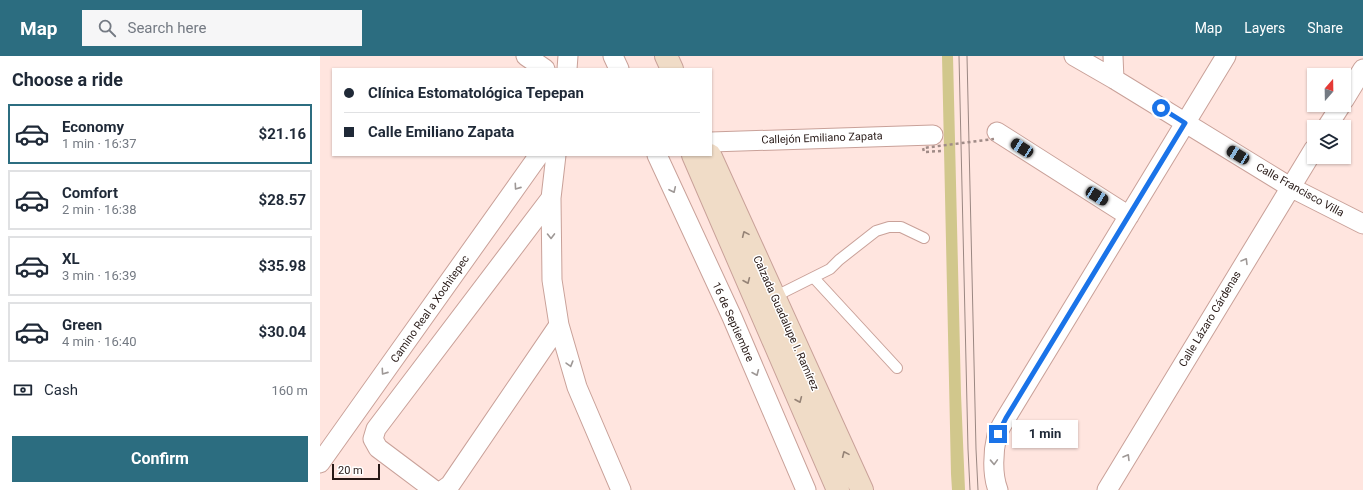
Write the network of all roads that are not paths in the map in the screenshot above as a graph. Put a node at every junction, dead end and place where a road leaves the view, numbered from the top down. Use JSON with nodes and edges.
{"nodes":[{"id":1,"x":526,"y":56,"type":"edge"},
{"id":2,"x":568,"y":56,"type":"edge"},
{"id":3,"x":613,"y":56,"type":"edge"},
{"id":4,"x":650,"y":56,"type":"edge"},
{"id":5,"x":666,"y":56,"type":"edge"},
{"id":6,"x":1074,"y":56,"type":"edge"},
{"id":7,"x":1113,"y":56,"type":"edge"},
{"id":8,"x":1226,"y":56,"type":"edge"},
{"id":9,"x":544,"y":68,"type":"edge"},
{"id":10,"x":566,"y":68,"type":"edge"},
{"id":11,"x":619,"y":68,"type":"edge"},
{"id":12,"x":656,"y":68,"type":"edge"},
{"id":13,"x":672,"y":68,"type":"edge"},
{"id":14,"x":1363,"y":69,"type":"edge"},
{"id":15,"x":1114,"y":79,"type":"junction"},
{"id":16,"x":1351,"y":89,"type":"edge"},
{"id":17,"x":1185,"y":123,"type":"junction"},
{"id":18,"x":995,"y":135,"type":"road end"},
{"id":19,"x":712,"y":142,"type":"edge"},
{"id":20,"x":937,"y":143,"type":"road end"},
{"id":21,"x":539,"y":156,"type":"edge"},
{"id":22,"x":556,"y":156,"type":"edge"},
{"id":23,"x":657,"y":156,"type":"edge"},
{"id":24,"x":693,"y":156,"type":"edge"},
{"id":25,"x":710,"y":156,"type":"edge"},
{"id":26,"x":1307,"y":160,"type":"edge"},
{"id":27,"x":1290,"y":187,"type":"junction"},
{"id":28,"x":551,"y":198,"type":"junction"},
{"id":29,"x":1129,"y":216,"type":"junction"},
{"id":30,"x":1363,"y":224,"type":"edge"},
{"id":31,"x":924,"y":238,"type":"dead end"},
{"id":32,"x":814,"y":278,"type":"junction"},
{"id":33,"x":774,"y":297,"type":"junction"},
{"id":34,"x":559,"y":325,"type":"junction"},
{"id":35,"x":897,"y":368,"type":"dead end"},
{"id":36,"x":320,"y":463,"type":"edge"},
{"id":37,"x":434,"y":490,"type":"edge"},
{"id":38,"x":443,"y":490,"type":"edge"},
{"id":39,"x":621,"y":490,"type":"edge"},
{"id":40,"x":806,"y":490,"type":"edge"},
{"id":41,"x":838,"y":490,"type":"edge"},
{"id":42,"x":862,"y":490,"type":"edge"},
{"id":43,"x":998,"y":490,"type":"edge"},
{"id":44,"x":1107,"y":490,"type":"edge"}],
"edges":[{"from":1,"to":9,"type":"street"},
{"from":2,"to":10,"type":"street"},
{"from":3,"to":11,"type":"street"},
{"from":4,"to":12,"type":"main road"},
{"from":5,"to":13,"type":"main road"},
{"from":6,"to":15,"type":"street","name":"Calle Francisco Villa"},
{"from":7,"to":15,"type":"street"},
{"from":8,"to":17,"type":"street"},
{"from":14,"to":16,"type":"street"},
{"from":15,"to":17,"type":"street","name":"Calle Francisco Villa"},
{"from":17,"to":27,"type":"street","name":"Calle Francisco Villa"},
{"from":17,"to":29,"type":"street"},
{"from":18,"to":29,"type":"street"},
{"from":19,"to":20,"type":"street","name":"Callejón Emiliano Zapata"},
{"from":21,"to":36,"type":"street","name":"Camino Real a Xochitepec","one_way":true},
{"from":22,"to":28,"type":"street"},
{"from":23,"to":40,"type":"street","name":"16 de Septiembre","one_way":true},
{"from":24,"to":41,"type":"main road","name":"Calzada Guadalupe I. Ramírez","one_way":true},
{"from":33,"to":25,"type":"main road","name":"Calzada Guadalupe I. Ramírez","one_way":true},
{"from":26,"to":27,"type":"street","name":"Calle Lázaro Cárdenas"},
{"from":27,"to":30,"type":"street","name":"Calle Francisco Villa"},
{"from":44,"to":27,"type":"street","name":"Calle Lázaro Cárdenas","one_way":true},
{"from":28,"to":34,"type":"street","one_way":true},
{"from":28,"to":37,"type":"street"},
{"from":29,"to":43,"type":"street","one_way":true},
{"from":31,"to":32,"type":"lane"},
{"from":32,"to":33,"type":"lane"},
{"from":32,"to":35,"type":"lane"},
{"from":42,"to":33,"type":"main road","name":"Calzada Guadalupe I. Ramírez","one_way":true},
{"from":34,"to":38,"type":"street"},
{"from":34,"to":39,"type":"street","one_way":true}]}
